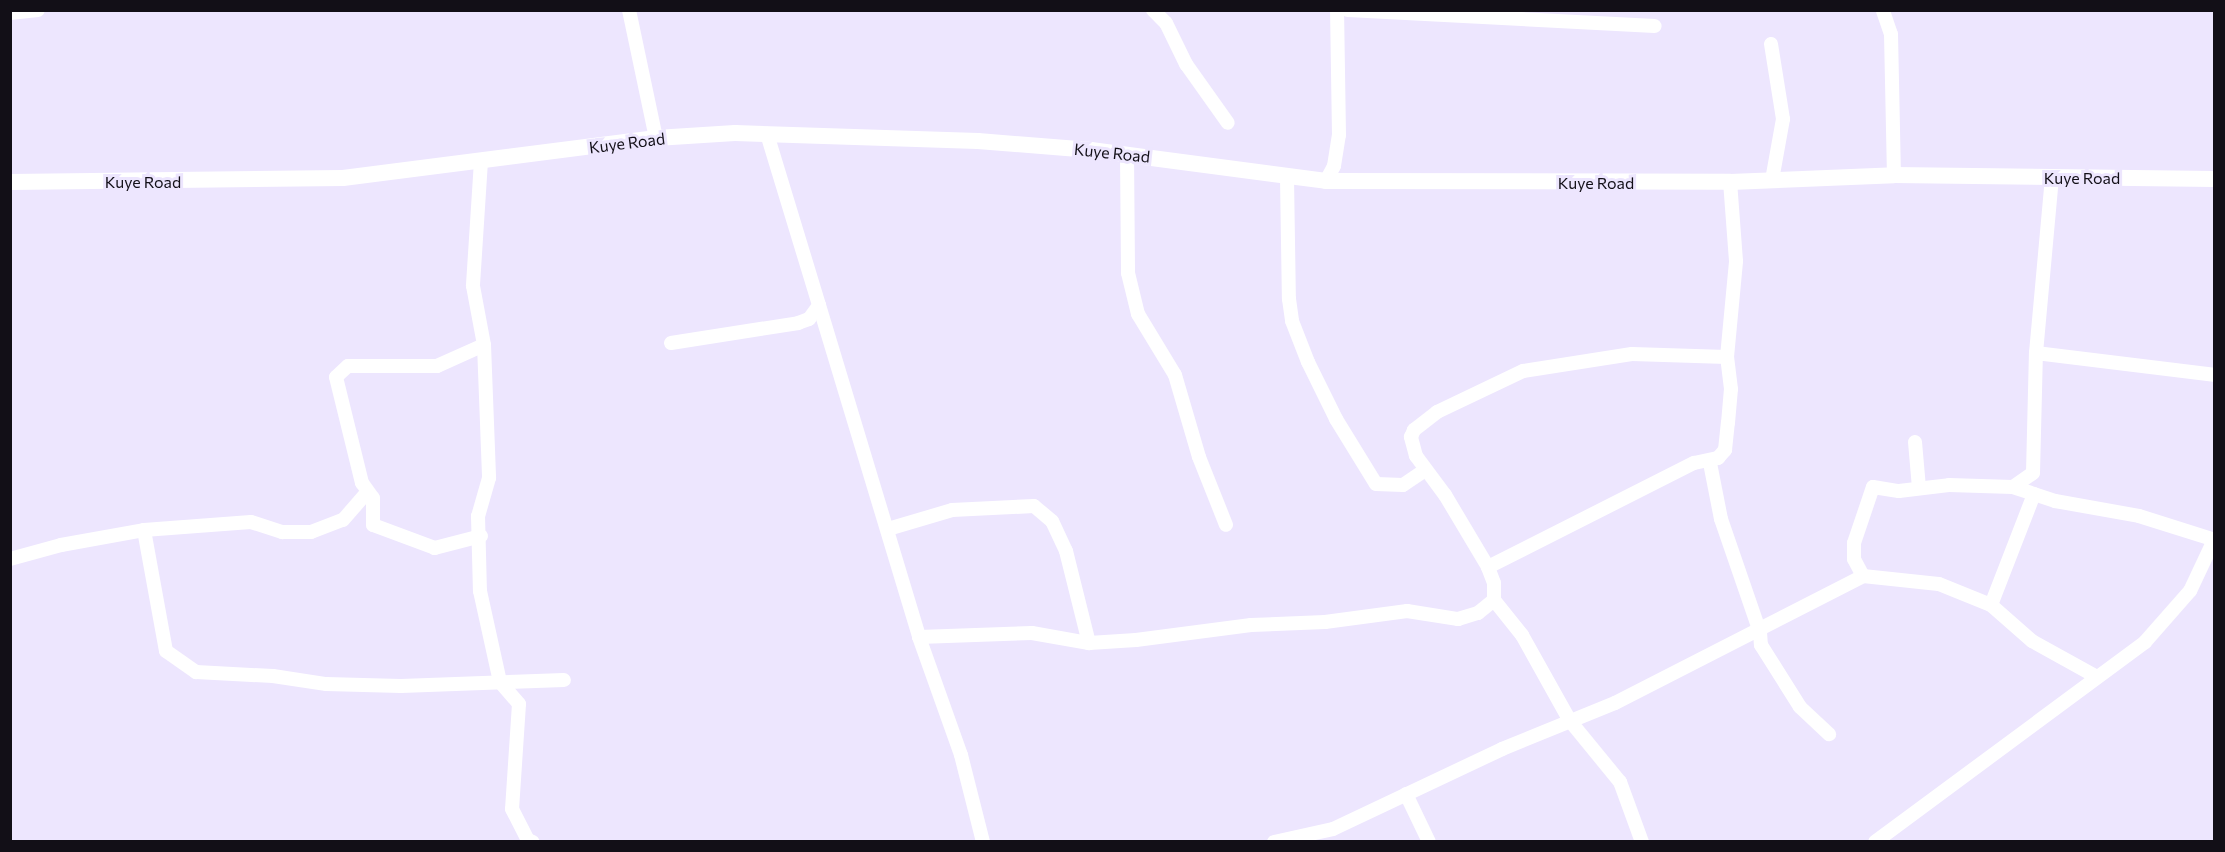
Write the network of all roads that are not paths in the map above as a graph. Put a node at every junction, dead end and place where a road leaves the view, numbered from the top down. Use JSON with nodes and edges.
{"nodes":[{"id":1,"x":39,"y":10,"type":"edge"},
{"id":2,"x":629,"y":10,"type":"edge"},
{"id":3,"x":1153,"y":10,"type":"edge"},
{"id":4,"x":1337,"y":10,"type":"edge"},
{"id":5,"x":1348,"y":10,"type":"edge"},
{"id":6,"x":1883,"y":11,"type":"edge"},
{"id":7,"x":10,"y":13,"type":"edge"},
{"id":8,"x":1655,"y":26,"type":"dead end"},
{"id":9,"x":1771,"y":44,"type":"dead end"},
{"id":10,"x":1228,"y":123,"type":"dead end"},
{"id":11,"x":767,"y":134,"type":"junction"},
{"id":12,"x":656,"y":138,"type":"junction"},
{"id":13,"x":1126,"y":154,"type":"junction"},
{"id":14,"x":481,"y":161,"type":"junction"},
{"id":15,"x":1894,"y":175,"type":"junction"},
{"id":16,"x":1287,"y":178,"type":"junction"},
{"id":17,"x":2052,"y":178,"type":"junction"},
{"id":18,"x":2214,"y":179,"type":"edge"},
{"id":19,"x":1772,"y":180,"type":"junction"},
{"id":20,"x":1326,"y":181,"type":"junction"},
{"id":21,"x":10,"y":182,"type":"edge"},
{"id":22,"x":1730,"y":182,"type":"junction"},
{"id":23,"x":819,"y":305,"type":"junction"},
{"id":24,"x":670,"y":344,"type":"dead end"},
{"id":25,"x":484,"y":345,"type":"junction"},
{"id":26,"x":2036,"y":353,"type":"junction"},
{"id":27,"x":1726,"y":357,"type":"junction"},
{"id":28,"x":2214,"y":375,"type":"edge"},
{"id":29,"x":1915,"y":442,"type":"dead end"},
{"id":30,"x":1710,"y":463,"type":"junction"},
{"id":31,"x":1425,"y":470,"type":"junction"},
{"id":32,"x":2013,"y":487,"type":"junction"},
{"id":33,"x":1919,"y":488,"type":"junction"},
{"id":34,"x":367,"y":492,"type":"junction"},
{"id":35,"x":2034,"y":494,"type":"junction"},
{"id":36,"x":1226,"y":525,"type":"dead end"},
{"id":37,"x":888,"y":529,"type":"junction"},
{"id":38,"x":144,"y":530,"type":"junction"},
{"id":39,"x":481,"y":536,"type":"junction"},
{"id":40,"x":2213,"y":539,"type":"edge"},
{"id":41,"x":10,"y":559,"type":"edge"},
{"id":42,"x":1488,"y":567,"type":"junction"},
{"id":43,"x":1863,"y":576,"type":"junction"},
{"id":44,"x":1494,"y":600,"type":"junction"},
{"id":45,"x":1991,"y":605,"type":"junction"},
{"id":46,"x":1760,"y":632,"type":"junction"},
{"id":47,"x":920,"y":637,"type":"junction"},
{"id":48,"x":1089,"y":643,"type":"junction"},
{"id":49,"x":2097,"y":677,"type":"junction"},
{"id":50,"x":564,"y":680,"type":"dead end"},
{"id":51,"x":500,"y":682,"type":"junction"},
{"id":52,"x":1570,"y":721,"type":"junction"},
{"id":53,"x":1829,"y":734,"type":"dead end"},
{"id":54,"x":1406,"y":794,"type":"junction"},
{"id":55,"x":532,"y":842,"type":"edge"},
{"id":56,"x":983,"y":842,"type":"edge"},
{"id":57,"x":1274,"y":842,"type":"edge"},
{"id":58,"x":1429,"y":842,"type":"edge"},
{"id":59,"x":1642,"y":842,"type":"edge"},
{"id":60,"x":1875,"y":842,"type":"edge"}],
"edges":[{"from":1,"to":7,"type":"street"},
{"from":2,"to":12,"type":"street"},
{"from":3,"to":10,"type":"street"},
{"from":4,"to":20,"type":"street"},
{"from":5,"to":8,"type":"street"},
{"from":6,"to":15,"type":"street"},
{"from":9,"to":19,"type":"street"},
{"from":11,"to":12,"type":"street","name":"Kuye Road"},
{"from":11,"to":13,"type":"street","name":"Kuye Road"},
{"from":11,"to":23,"type":"street"},
{"from":12,"to":14,"type":"street","name":"Kuye Road"},
{"from":13,"to":16,"type":"street","name":"Kuye Road"},
{"from":13,"to":36,"type":"street"},
{"from":14,"to":21,"type":"street","name":"Kuye Road"},
{"from":14,"to":25,"type":"street"},
{"from":15,"to":17,"type":"street","name":"Kuye Road"},
{"from":15,"to":19,"type":"street","name":"Kuye Road"},
{"from":16,"to":20,"type":"street","name":"Kuye Road"},
{"from":16,"to":31,"type":"street"},
{"from":17,"to":18,"type":"street","name":"Kuye Road"},
{"from":17,"to":26,"type":"street"},
{"from":19,"to":22,"type":"street","name":"Kuye Road"},
{"from":20,"to":22,"type":"street","name":"Kuye Road"},
{"from":22,"to":27,"type":"street"},
{"from":23,"to":24,"type":"street"},
{"from":23,"to":37,"type":"street"},
{"from":25,"to":34,"type":"street"},
{"from":25,"to":39,"type":"street"},
{"from":26,"to":28,"type":"street"},
{"from":26,"to":32,"type":"street"},
{"from":27,"to":30,"type":"street"},
{"from":27,"to":31,"type":"street"},
{"from":29,"to":33,"type":"street"},
{"from":30,"to":42,"type":"street"},
{"from":30,"to":46,"type":"street"},
{"from":31,"to":42,"type":"street"},
{"from":32,"to":33,"type":"street"},
{"from":32,"to":35,"type":"street"},
{"from":33,"to":43,"type":"street"},
{"from":34,"to":38,"type":"street"},
{"from":34,"to":39,"type":"street"},
{"from":35,"to":40,"type":"street"},
{"from":35,"to":45,"type":"street"},
{"from":37,"to":47,"type":"street"},
{"from":37,"to":48,"type":"street"},
{"from":38,"to":41,"type":"street"},
{"from":38,"to":51,"type":"street"},
{"from":39,"to":51,"type":"street"},
{"from":40,"to":49,"type":"street"},
{"from":42,"to":44,"type":"street"},
{"from":43,"to":45,"type":"street"},
{"from":43,"to":46,"type":"street"},
{"from":44,"to":48,"type":"street"},
{"from":44,"to":52,"type":"street"},
{"from":45,"to":49,"type":"street"},
{"from":46,"to":52,"type":"street"},
{"from":46,"to":53,"type":"street"},
{"from":47,"to":48,"type":"street"},
{"from":47,"to":56,"type":"street"},
{"from":49,"to":60,"type":"street"},
{"from":50,"to":51,"type":"street"},
{"from":51,"to":55,"type":"street"},
{"from":52,"to":54,"type":"street"},
{"from":52,"to":59,"type":"street"},
{"from":54,"to":57,"type":"street"},
{"from":54,"to":58,"type":"street"}]}
